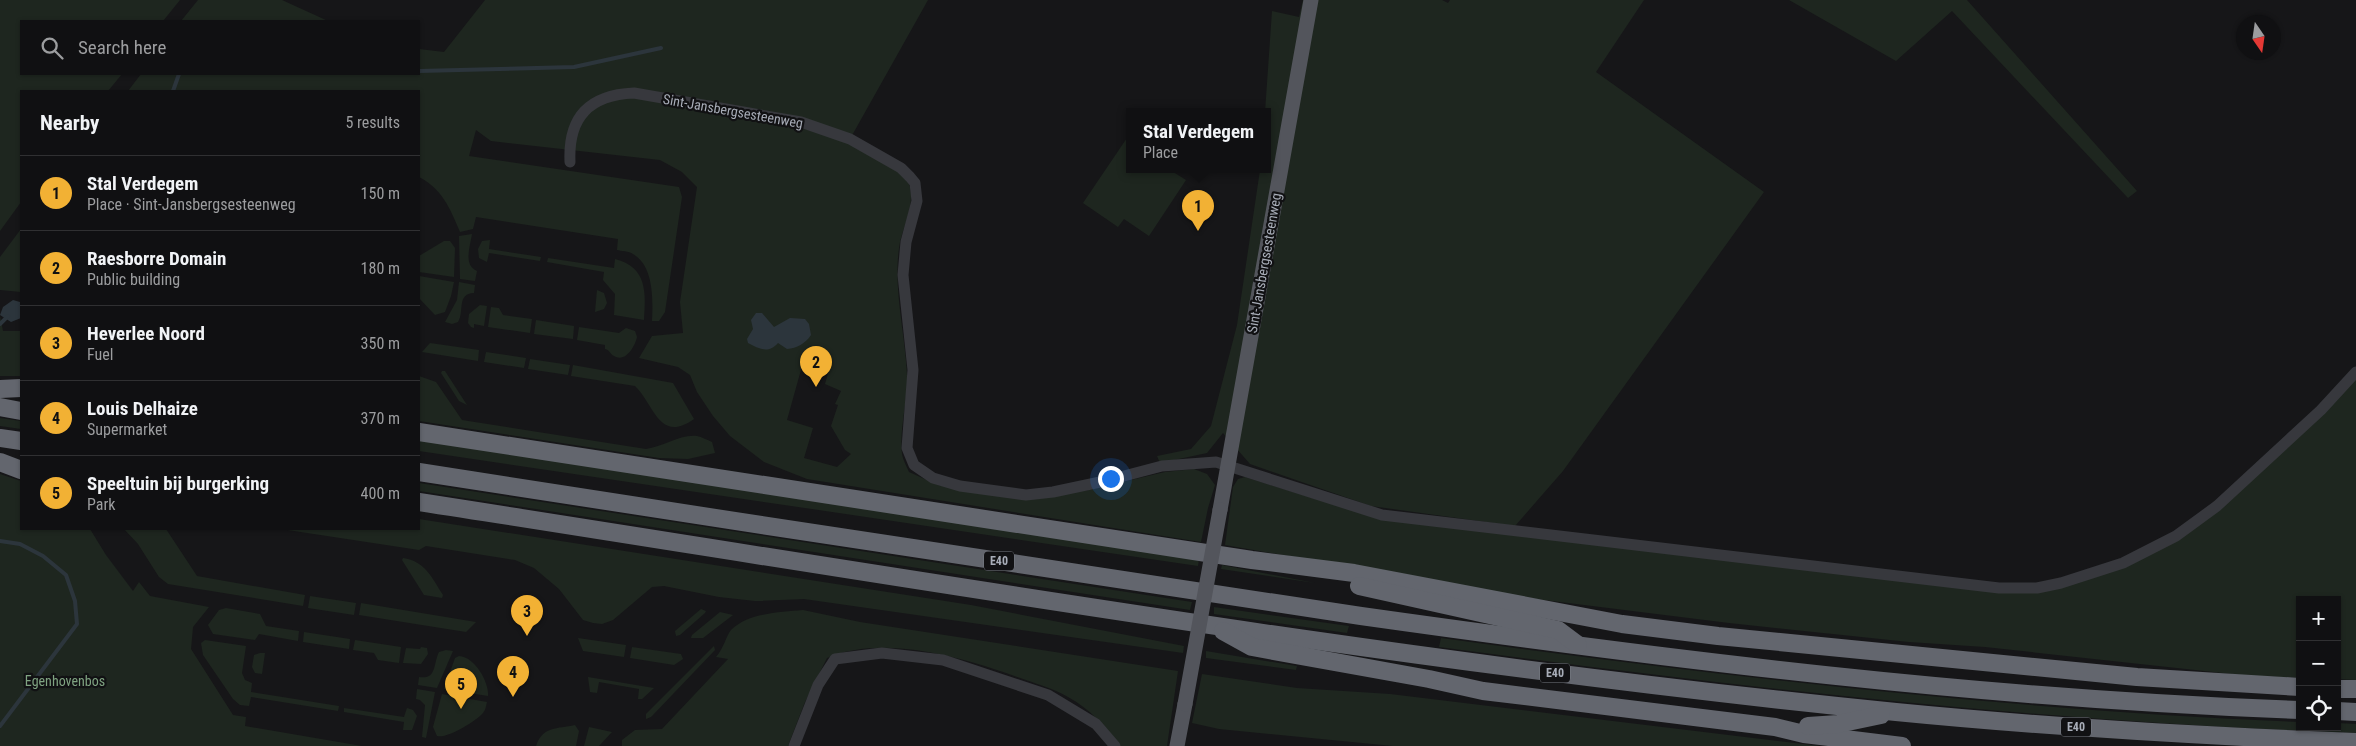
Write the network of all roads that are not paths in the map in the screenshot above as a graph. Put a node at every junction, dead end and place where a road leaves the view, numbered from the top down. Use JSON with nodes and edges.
{"nodes":[{"id":1,"x":1311,"y":0,"type":"edge"},
{"id":2,"x":570,"y":162,"type":"dead end"},
{"id":3,"x":2356,"y":372,"type":"edge"},
{"id":4,"x":20,"y":388,"type":"edge"},
{"id":5,"x":0,"y":389,"type":"edge"},
{"id":6,"x":0,"y":407,"type":"edge"},
{"id":7,"x":20,"y":411,"type":"edge"},
{"id":8,"x":420,"y":432,"type":"edge"},
{"id":9,"x":0,"y":438,"type":"edge"},
{"id":10,"x":20,"y":441,"type":"edge"},
{"id":11,"x":0,"y":462,"type":"edge"},
{"id":12,"x":1228,"y":466,"type":"junction"},
{"id":13,"x":20,"y":470,"type":"edge"},
{"id":14,"x":420,"y":472,"type":"edge"},
{"id":15,"x":420,"y":502,"type":"edge"},
{"id":16,"x":1252,"y":560,"type":"junction"},
{"id":17,"x":1214,"y":625,"type":"junction"},
{"id":18,"x":1580,"y":647,"type":"junction"},
{"id":19,"x":2296,"y":687,"type":"edge"},
{"id":20,"x":2341,"y":689,"type":"edge"},
{"id":21,"x":2356,"y":690,"type":"edge"},
{"id":22,"x":2296,"y":710,"type":"edge"},
{"id":23,"x":2341,"y":711,"type":"edge"},
{"id":24,"x":1897,"y":712,"type":"junction"},
{"id":25,"x":2356,"y":712,"type":"edge"},
{"id":26,"x":1775,"y":727,"type":"junction"},
{"id":27,"x":2356,"y":742,"type":"edge"},
{"id":28,"x":794,"y":746,"type":"edge"},
{"id":29,"x":1115,"y":746,"type":"edge"},
{"id":30,"x":1177,"y":746,"type":"edge"},
{"id":31,"x":1902,"y":746,"type":"edge"}],
"edges":[{"from":1,"to":12,"type":"main road","name":"Sint-Jansbergsesteenweg"},
{"from":2,"to":12,"type":"street","name":"Sint-Jansbergsesteenweg"},
{"from":3,"to":12,"type":"street"},
{"from":4,"to":5,"type":"highway"},
{"from":6,"to":7,"type":"highway"},
{"from":8,"to":16,"type":"highway"},
{"from":9,"to":10,"type":"highway"},
{"from":11,"to":13,"type":"highway"},
{"from":12,"to":30,"type":"main road","name":"Sint-Jansbergsesteenweg","bridge":true},
{"from":14,"to":18,"type":"highway","number":"E40"},
{"from":15,"to":17,"type":"highway","number":"E40"},
{"from":16,"to":18,"type":"highway"},
{"from":16,"to":19,"type":"highway"},
{"from":17,"to":24,"type":"highway","number":"E40"},
{"from":17,"to":26,"type":"highway"},
{"from":18,"to":22,"type":"highway","number":"E40"},
{"from":20,"to":21,"type":"highway"},
{"from":23,"to":25,"type":"highway"},
{"from":24,"to":26,"type":"highway"},
{"from":24,"to":27,"type":"highway","number":"E40"},
{"from":26,"to":31,"type":"highway"},
{"from":28,"to":29,"type":"street"}]}
